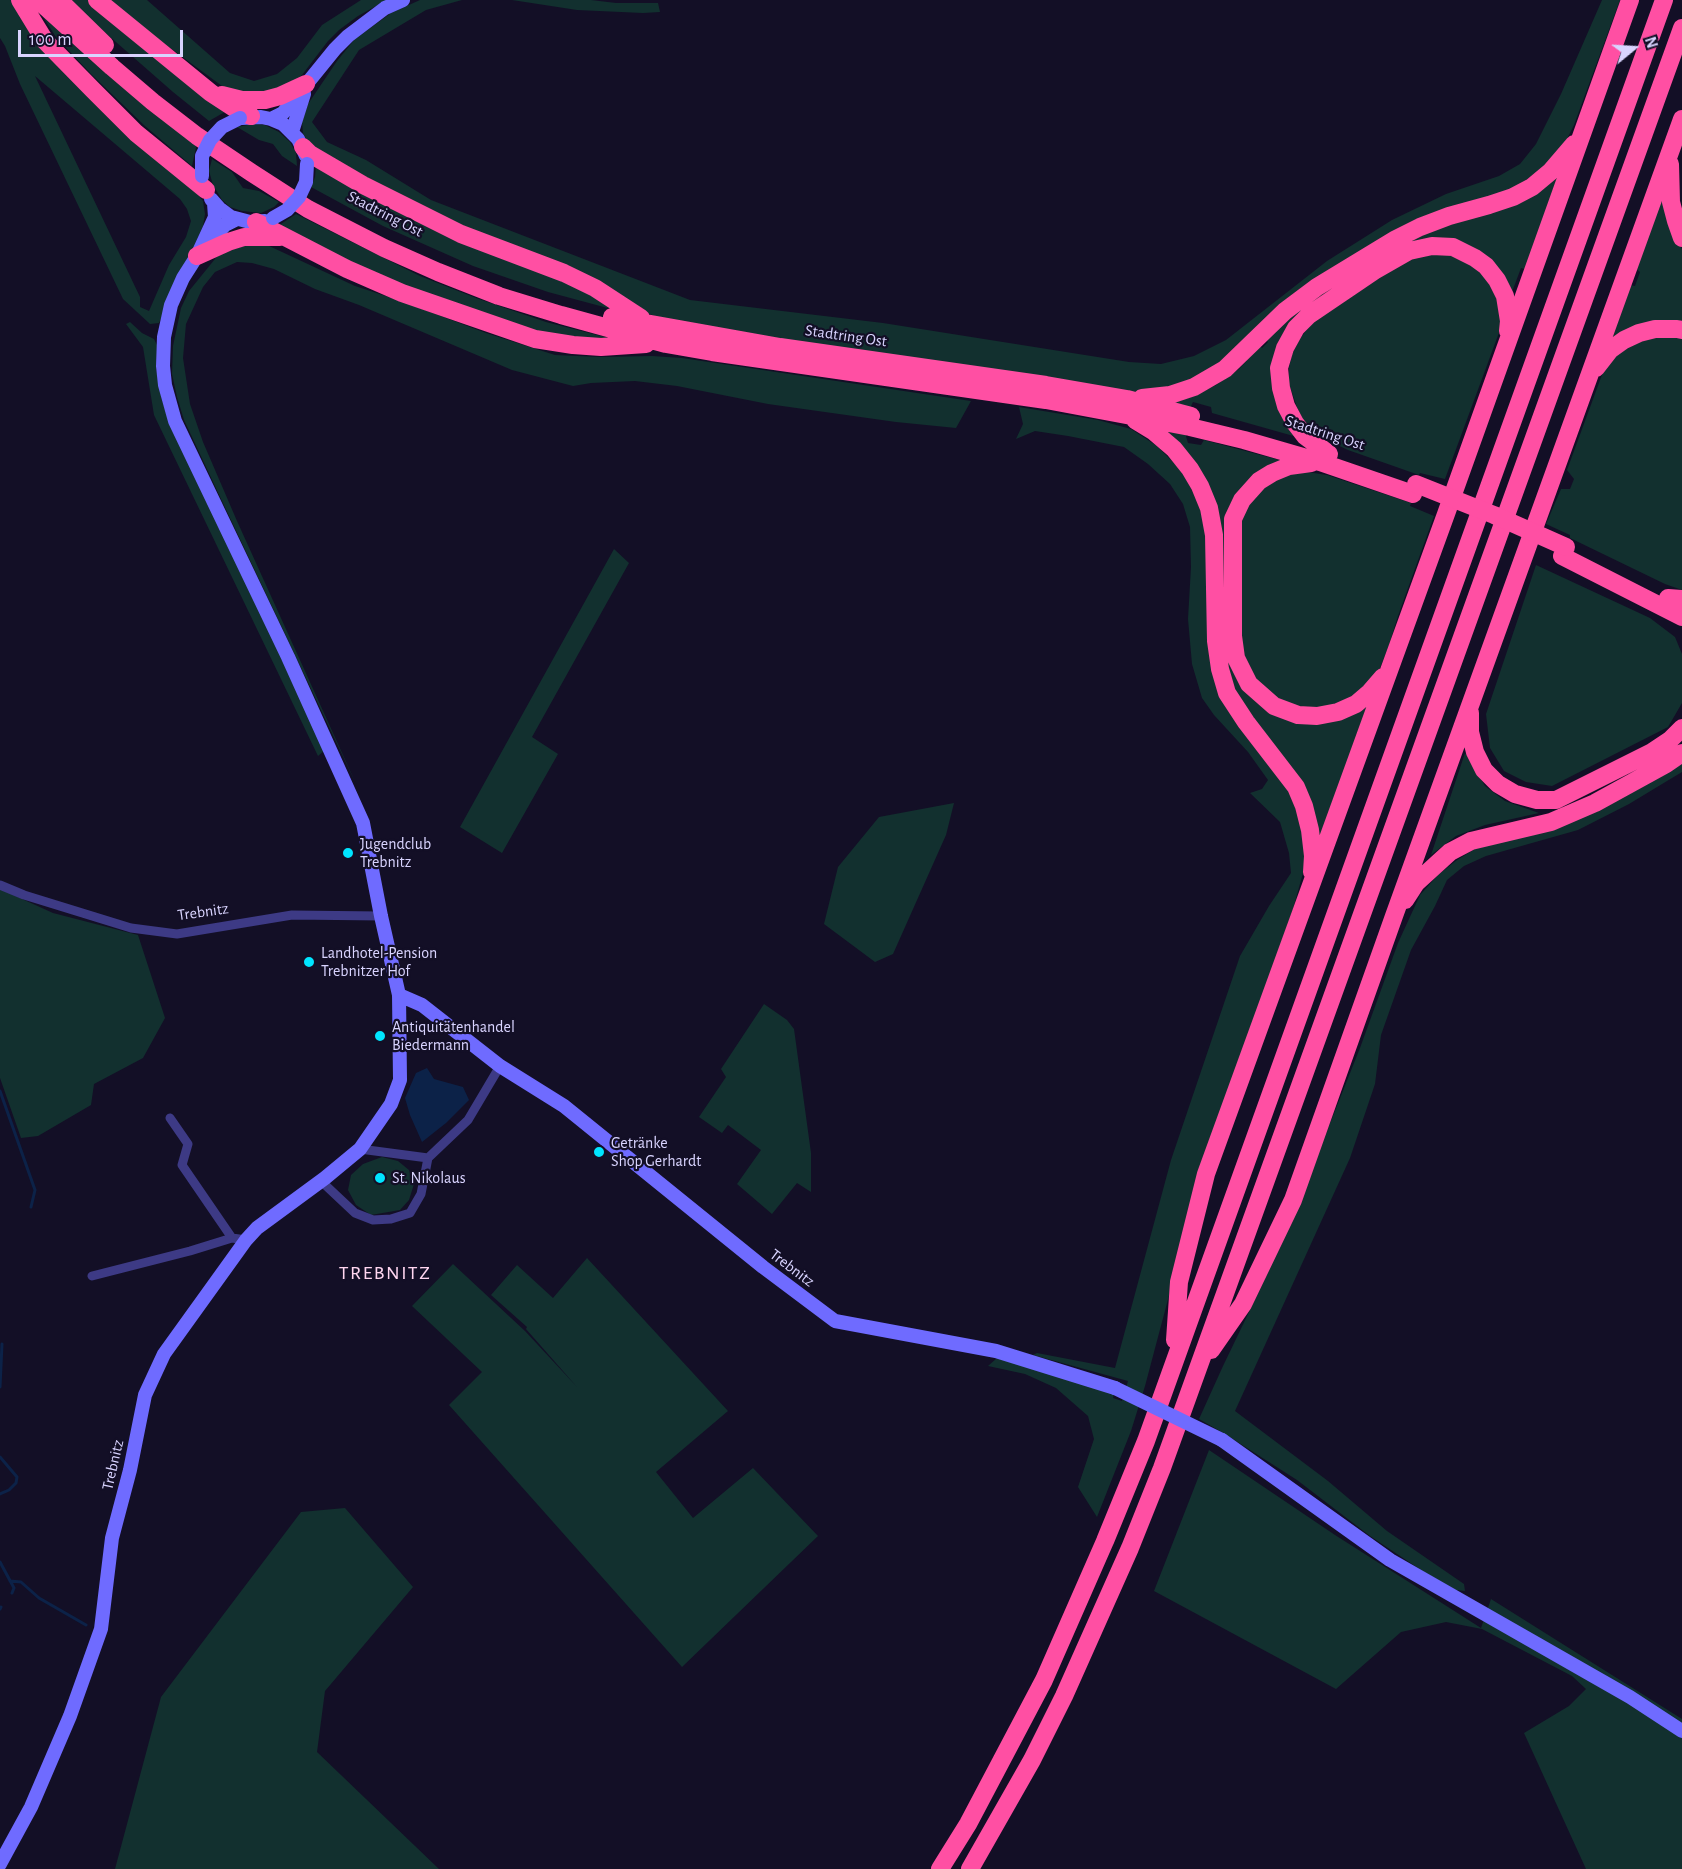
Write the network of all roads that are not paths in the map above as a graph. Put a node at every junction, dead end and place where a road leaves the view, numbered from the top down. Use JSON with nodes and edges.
{"nodes":[{"id":1,"x":20,"y":0,"type":"edge"},
{"id":2,"x":39,"y":0,"type":"edge"},
{"id":3,"x":59,"y":0,"type":"edge"},
{"id":4,"x":97,"y":0,"type":"edge"},
{"id":5,"x":403,"y":0,"type":"edge"},
{"id":6,"x":1630,"y":0,"type":"edge"},
{"id":7,"x":1664,"y":0,"type":"edge"},
{"id":8,"x":1682,"y":28,"type":"edge"},
{"id":9,"x":306,"y":84,"type":"junction"},
{"id":10,"x":211,"y":93,"type":"junction"},
{"id":11,"x":245,"y":117,"type":"junction"},
{"id":12,"x":271,"y":119,"type":"junction"},
{"id":13,"x":1682,"y":119,"type":"edge"},
{"id":14,"x":292,"y":132,"type":"junction"},
{"id":15,"x":1582,"y":133,"type":"junction"},
{"id":16,"x":1672,"y":146,"type":"junction"},
{"id":17,"x":305,"y":156,"type":"junction"},
{"id":18,"x":207,"y":189,"type":"junction"},
{"id":19,"x":237,"y":219,"type":"junction"},
{"id":20,"x":265,"y":220,"type":"junction"},
{"id":21,"x":285,"y":237,"type":"junction"},
{"id":22,"x":1682,"y":238,"type":"edge"},
{"id":23,"x":197,"y":256,"type":"junction"},
{"id":24,"x":653,"y":325,"type":"junction"},
{"id":25,"x":1682,"y":330,"type":"edge"},
{"id":26,"x":1508,"y":342,"type":"junction"},
{"id":27,"x":666,"y":344,"type":"junction"},
{"id":28,"x":1588,"y":379,"type":"junction"},
{"id":29,"x":1126,"y":407,"type":"junction"},
{"id":30,"x":1325,"y":458,"type":"junction"},
{"id":31,"x":1676,"y":606,"type":"edge"},
{"id":32,"x":1682,"y":628,"type":"edge"},
{"id":33,"x":1388,"y":672,"type":"junction"},
{"id":34,"x":1470,"y":705,"type":"junction"},
{"id":35,"x":1682,"y":728,"type":"edge"},
{"id":36,"x":1682,"y":753,"type":"edge"},
{"id":37,"x":0,"y":885,"type":"edge"},
{"id":38,"x":1312,"y":885,"type":"junction"},
{"id":39,"x":381,"y":916,"type":"junction"},
{"id":40,"x":1394,"y":916,"type":"junction"},
{"id":41,"x":399,"y":995,"type":"junction"},
{"id":42,"x":500,"y":1066,"type":"junction"},
{"id":43,"x":170,"y":1118,"type":"dead end"},
{"id":44,"x":360,"y":1149,"type":"junction"},
{"id":45,"x":428,"y":1158,"type":"junction"},
{"id":46,"x":321,"y":1181,"type":"junction"},
{"id":47,"x":239,"y":1239,"type":"junction"},
{"id":48,"x":92,"y":1276,"type":"dead end"},
{"id":49,"x":1173,"y":1363,"type":"junction"},
{"id":50,"x":1197,"y":1369,"type":"junction"},
{"id":51,"x":1682,"y":1731,"type":"edge"},
{"id":52,"x":0,"y":1864,"type":"edge"},
{"id":53,"x":940,"y":1869,"type":"edge"},
{"id":54,"x":970,"y":1869,"type":"edge"}],
"edges":[{"from":1,"to":18,"type":"highway"},
{"from":2,"to":27,"type":"highway","name":"Stadtring Ost"},
{"from":3,"to":24,"type":"highway","name":"Stadtring Ost"},
{"from":4,"to":10,"type":"highway"},
{"from":5,"to":9,"type":"street"},
{"from":6,"to":15,"type":"highway"},
{"from":7,"to":49,"type":"highway"},
{"from":8,"to":50,"type":"highway"},
{"from":9,"to":10,"type":"highway"},
{"from":9,"to":12,"type":"street"},
{"from":9,"to":14,"type":"street"},
{"from":10,"to":11,"type":"highway"},
{"from":11,"to":12,"type":"street"},
{"from":11,"to":18,"type":"street","bridge":true},
{"from":12,"to":14,"type":"street"},
{"from":13,"to":16,"type":"highway"},
{"from":14,"to":17,"type":"street"},
{"from":15,"to":26,"type":"highway"},
{"from":15,"to":29,"type":"highway"},
{"from":16,"to":22,"type":"highway"},
{"from":16,"to":28,"type":"highway"},
{"from":17,"to":20,"type":"street","bridge":true},
{"from":17,"to":24,"type":"highway"},
{"from":18,"to":19,"type":"street"},
{"from":18,"to":23,"type":"street"},
{"from":19,"to":20,"type":"street"},
{"from":19,"to":23,"type":"street"},
{"from":20,"to":21,"type":"highway"},
{"from":21,"to":23,"type":"highway"},
{"from":21,"to":27,"type":"highway"},
{"from":23,"to":39,"type":"street"},
{"from":24,"to":29,"type":"highway","name":"Stadtring Ost"},
{"from":25,"to":28,"type":"highway"},
{"from":26,"to":30,"type":"highway"},
{"from":26,"to":33,"type":"highway"},
{"from":27,"to":29,"type":"highway","name":"Stadtring Ost"},
{"from":28,"to":34,"type":"highway"},
{"from":29,"to":30,"type":"highway","name":"Stadtring Ost"},
{"from":29,"to":38,"type":"highway"},
{"from":30,"to":31,"type":"highway","name":"Stadtring Ost","bridge":true},
{"from":30,"to":33,"type":"highway"},
{"from":31,"to":32,"type":"highway"},
{"from":33,"to":38,"type":"highway"},
{"from":34,"to":35,"type":"highway"},
{"from":34,"to":40,"type":"highway"},
{"from":36,"to":40,"type":"highway"},
{"from":37,"to":39,"type":"street","name":"Trebnitz"},
{"from":38,"to":49,"type":"highway"},
{"from":39,"to":41,"type":"street"},
{"from":40,"to":50,"type":"highway"},
{"from":41,"to":42,"type":"street","name":"Trebnitz"},
{"from":41,"to":44,"type":"street"},
{"from":42,"to":45,"type":"street"},
{"from":42,"to":51,"type":"street","name":"Trebnitz","bridge":true},
{"from":43,"to":47,"type":"street"},
{"from":44,"to":45,"type":"street"},
{"from":44,"to":46,"type":"street","name":"Trebnitz"},
{"from":45,"to":46,"type":"street"},
{"from":46,"to":47,"type":"street","name":"Trebnitz"},
{"from":47,"to":48,"type":"street"},
{"from":47,"to":52,"type":"street","name":"Trebnitz"},
{"from":49,"to":53,"type":"highway"},
{"from":50,"to":54,"type":"highway"}]}
